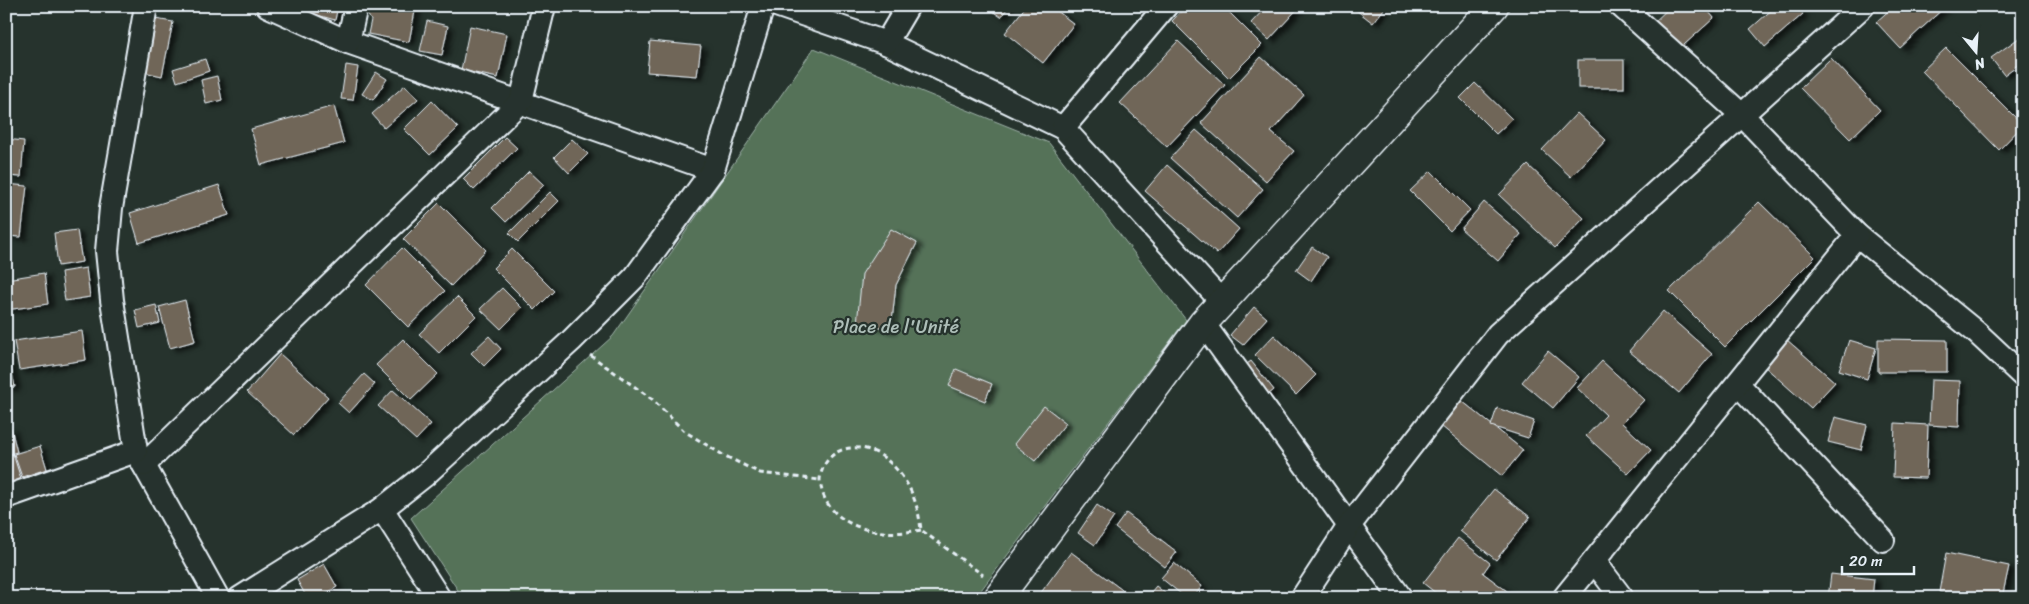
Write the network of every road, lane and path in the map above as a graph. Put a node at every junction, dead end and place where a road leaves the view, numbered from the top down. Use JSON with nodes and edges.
{"nodes":[{"id":1,"x":146,"y":6,"type":"edge"},
{"id":2,"x":268,"y":6,"type":"edge"},
{"id":3,"x":356,"y":6,"type":"edge"},
{"id":4,"x":544,"y":6,"type":"edge"},
{"id":5,"x":763,"y":6,"type":"edge"},
{"id":6,"x":779,"y":6,"type":"edge"},
{"id":7,"x":908,"y":6,"type":"edge"},
{"id":8,"x":1166,"y":6,"type":"edge"},
{"id":9,"x":1494,"y":6,"type":"edge"},
{"id":10,"x":1621,"y":6,"type":"edge"},
{"id":11,"x":1862,"y":6,"type":"edge"},
{"id":12,"x":348,"y":42,"type":"junction"},
{"id":13,"x":886,"y":43,"type":"junction"},
{"id":14,"x":521,"y":101,"type":"junction"},
{"id":15,"x":1742,"y":116,"type":"junction"},
{"id":16,"x":1063,"y":128,"type":"junction"},
{"id":17,"x":713,"y":170,"type":"junction"},
{"id":18,"x":1857,"y":235,"type":"junction"},
{"id":19,"x":1223,"y":303,"type":"junction"},
{"id":20,"x":1203,"y":323,"type":"junction"},
{"id":21,"x":571,"y":341,"type":"junction"},
{"id":22,"x":2023,"y":376,"type":"edge"},
{"id":23,"x":1738,"y":384,"type":"junction"},
{"id":24,"x":140,"y":458,"type":"junction"},
{"id":25,"x":820,"y":480,"type":"junction"},
{"id":26,"x":6,"y":497,"type":"edge"},
{"id":27,"x":382,"y":510,"type":"junction"},
{"id":28,"x":1349,"y":526,"type":"junction"},
{"id":29,"x":921,"y":530,"type":"junction"},
{"id":30,"x":1883,"y":540,"type":"dead end"},
{"id":31,"x":1594,"y":561,"type":"junction"},
{"id":32,"x":1001,"y":594,"type":"edge"},
{"id":33,"x":218,"y":598,"type":"edge"},
{"id":34,"x":240,"y":598,"type":"edge"},
{"id":35,"x":439,"y":598,"type":"edge"},
{"id":36,"x":1302,"y":598,"type":"edge"},
{"id":37,"x":1401,"y":598,"type":"edge"},
{"id":38,"x":1564,"y":598,"type":"edge"},
{"id":39,"x":1622,"y":598,"type":"edge"}],
"edges":[{"from":1,"to":24,"type":"street"},
{"from":2,"to":12,"type":"street"},
{"from":3,"to":12,"type":"street"},
{"from":4,"to":14,"type":"street"},
{"from":5,"to":17,"type":"street"},
{"from":6,"to":13,"type":"street"},
{"from":7,"to":13,"type":"street"},
{"from":8,"to":16,"type":"street"},
{"from":9,"to":19,"type":"street"},
{"from":10,"to":15,"type":"street"},
{"from":11,"to":15,"type":"street"},
{"from":12,"to":14,"type":"street"},
{"from":13,"to":16,"type":"street"},
{"from":14,"to":17,"type":"street"},
{"from":14,"to":24,"type":"street"},
{"from":15,"to":18,"type":"street"},
{"from":15,"to":28,"type":"street"},
{"from":16,"to":19,"type":"street"},
{"from":17,"to":21,"type":"street"},
{"from":18,"to":22,"type":"street"},
{"from":18,"to":23,"type":"street"},
{"from":19,"to":20,"type":"street"},
{"from":20,"to":28,"type":"street"},
{"from":20,"to":32,"type":"street"},
{"from":21,"to":25,"type":"path"},
{"from":21,"to":27,"type":"street"},
{"from":23,"to":30,"type":"street"},
{"from":23,"to":31,"type":"street"},
{"from":24,"to":26,"type":"street"},
{"from":24,"to":33,"type":"street"},
{"from":25,"to":29,"type":"path"},
{"from":25,"to":29,"type":"path"},
{"from":27,"to":34,"type":"street"},
{"from":27,"to":35,"type":"street"},
{"from":28,"to":36,"type":"street"},
{"from":28,"to":37,"type":"street"},
{"from":29,"to":32,"type":"path"},
{"from":31,"to":38,"type":"street"},
{"from":31,"to":39,"type":"street"}]}
